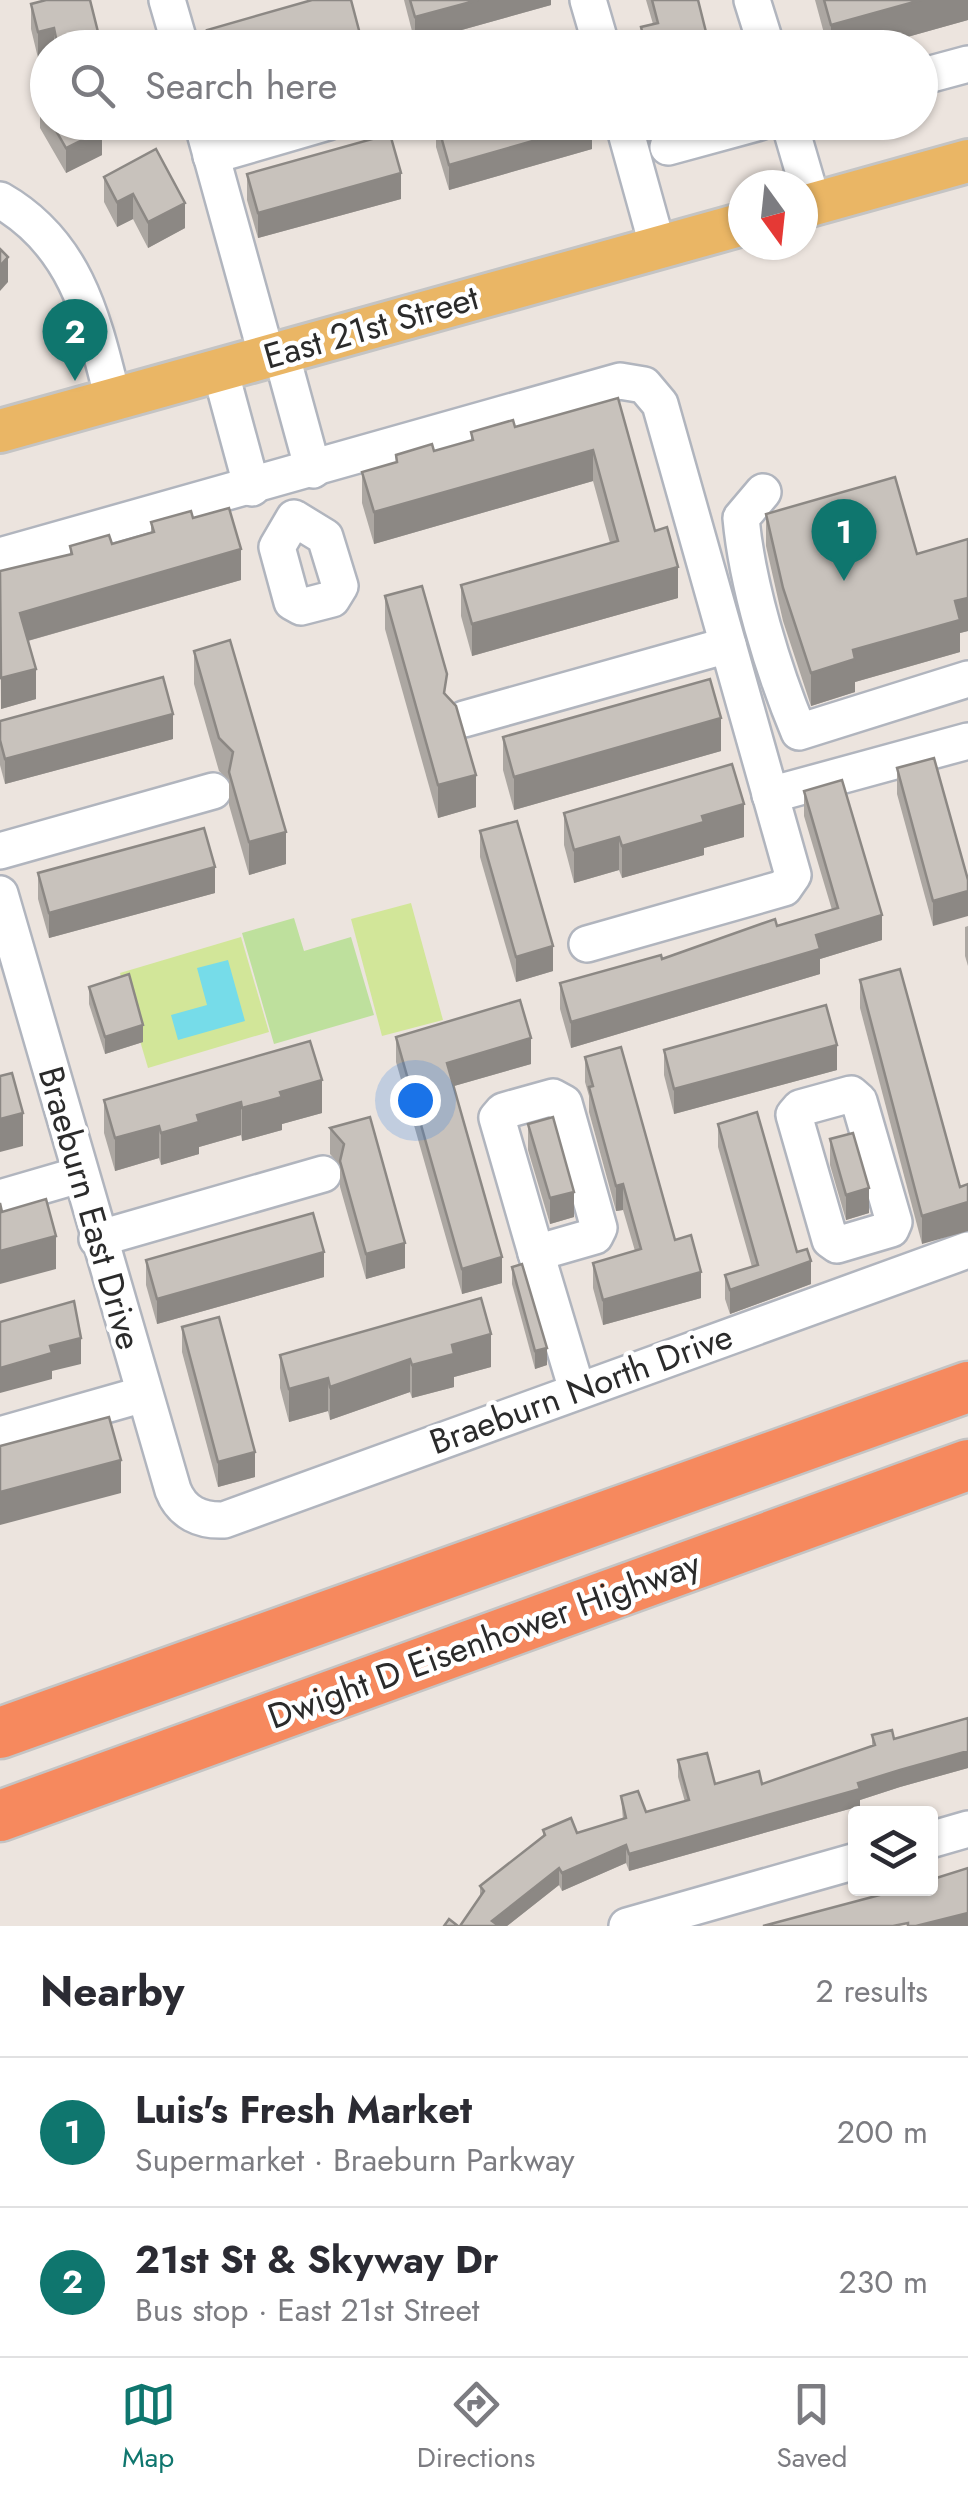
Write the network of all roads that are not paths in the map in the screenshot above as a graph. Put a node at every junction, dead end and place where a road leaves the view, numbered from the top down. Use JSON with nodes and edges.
{"nodes":[{"id":1,"x":168,"y":0,"type":"edge"},
{"id":2,"x":588,"y":0,"type":"edge"},
{"id":3,"x":752,"y":0,"type":"edge"},
{"id":4,"x":176,"y":30,"type":"edge"},
{"id":5,"x":594,"y":30,"type":"edge"},
{"id":6,"x":761,"y":30,"type":"edge"},
{"id":7,"x":968,"y":64,"type":"edge"},
{"id":8,"x":938,"y":73,"type":"edge"},
{"id":9,"x":206,"y":140,"type":"edge"},
{"id":10,"x":628,"y":140,"type":"edge"},
{"id":11,"x":696,"y":140,"type":"edge"},
{"id":12,"x":793,"y":140,"type":"edge"},
{"id":13,"x":668,"y":148,"type":"dead end"},
{"id":14,"x":968,"y":161,"type":"edge"},
{"id":15,"x":800,"y":170,"type":"edge"},
{"id":16,"x":0,"y":200,"type":"edge"},
{"id":17,"x":818,"y":203,"type":"edge"},
{"id":18,"x":728,"y":228,"type":"edge"},
{"id":19,"x":658,"y":248,"type":"junction"},
{"id":20,"x":274,"y":355,"type":"junction"},
{"id":21,"x":220,"y":370,"type":"junction"},
{"id":22,"x":113,"y":400,"type":"junction"},
{"id":23,"x":0,"y":431,"type":"edge"},
{"id":24,"x":282,"y":479,"type":"junction"},
{"id":25,"x":763,"y":492,"type":"dead end"},
{"id":26,"x":294,"y":518,"type":"dead end"},
{"id":27,"x":0,"y":556,"type":"edge"},
{"id":28,"x":728,"y":645,"type":"junction"},
{"id":29,"x":968,"y":680,"type":"edge"},
{"id":30,"x":464,"y":719,"type":"edge"},
{"id":31,"x":968,"y":741,"type":"edge"},
{"id":32,"x":213,"y":792,"type":"dead end"},
{"id":33,"x":770,"y":795,"type":"junction"},
{"id":34,"x":0,"y":852,"type":"edge"},
{"id":35,"x":0,"y":894,"type":"edge"},
{"id":36,"x":587,"y":944,"type":"dead end"},
{"id":37,"x":9,"y":960,"type":"edge"},
{"id":38,"x":322,"y":1174,"type":"dead end"},
{"id":39,"x":79,"y":1176,"type":"junction"},
{"id":40,"x":0,"y":1198,"type":"edge"},
{"id":41,"x":884,"y":1231,"type":"junction"},
{"id":42,"x":97,"y":1239,"type":"junction"},
{"id":43,"x":841,"y":1244,"type":"junction"},
{"id":44,"x":968,"y":1250,"type":"edge"},
{"id":45,"x":536,"y":1252,"type":"dead end"},
{"id":46,"x":898,"y":1276,"type":"junction"},
{"id":47,"x":854,"y":1292,"type":"junction"},
{"id":48,"x":968,"y":1387,"type":"edge"},
{"id":49,"x":577,"y":1390,"type":"junction"},
{"id":50,"x":144,"y":1394,"type":"junction"},
{"id":51,"x":0,"y":1435,"type":"edge"},
{"id":52,"x":968,"y":1465,"type":"edge"},
{"id":53,"x":194,"y":1515,"type":"joint"},
{"id":54,"x":0,"y":1734,"type":"edge"},
{"id":55,"x":0,"y":1816,"type":"edge"},
{"id":56,"x":968,"y":1830,"type":"edge"},
{"id":57,"x":938,"y":1838,"type":"edge"},
{"id":58,"x":848,"y":1863,"type":"edge"},
{"id":59,"x":627,"y":1926,"type":"edge"}],
"edges":[{"from":1,"to":4,"type":"street"},
{"from":2,"to":5,"type":"street"},
{"from":3,"to":6,"type":"street"},
{"from":7,"to":8,"type":"street"},
{"from":9,"to":20,"type":"street"},
{"from":10,"to":19,"type":"street"},
{"from":11,"to":13,"type":"street"},
{"from":12,"to":15,"type":"street"},
{"from":14,"to":17,"type":"main road"},
{"from":16,"to":22,"type":"street"},
{"from":18,"to":19,"type":"main road","name":"East 21st Street"},
{"from":19,"to":20,"type":"main road","name":"East 21st Street"},
{"from":20,"to":21,"type":"main road","name":"East 21st Street"},
{"from":20,"to":24,"type":"street"},
{"from":21,"to":22,"type":"main road","name":"East 21st Street"},
{"from":21,"to":24,"type":"street"},
{"from":22,"to":23,"type":"main road","name":"East 21st Street"},
{"from":24,"to":26,"type":"street"},
{"from":24,"to":27,"type":"street"},
{"from":24,"to":28,"type":"street"},
{"from":25,"to":29,"type":"street"},
{"from":28,"to":30,"type":"street"},
{"from":28,"to":33,"type":"street"},
{"from":31,"to":33,"type":"street"},
{"from":32,"to":34,"type":"street"},
{"from":33,"to":36,"type":"street"},
{"from":35,"to":37,"type":"street","name":"Braeburn East Drive"},
{"from":37,"to":39,"type":"street","name":"Braeburn East Drive"},
{"from":38,"to":42,"type":"street"},
{"from":39,"to":40,"type":"street"},
{"from":39,"to":42,"type":"street","name":"Braeburn East Drive"},
{"from":41,"to":43,"type":"street"},
{"from":41,"to":43,"type":"street"},
{"from":41,"to":46,"type":"street"},
{"from":42,"to":50,"type":"street","name":"Braeburn East Drive"},
{"from":43,"to":47,"type":"street"},
{"from":44,"to":46,"type":"street","name":"Braeburn North Drive"},
{"from":45,"to":49,"type":"street"},
{"from":46,"to":47,"type":"street","name":"Braeburn North Drive"},
{"from":47,"to":49,"type":"street","name":"Braeburn North Drive"},
{"from":48,"to":54,"type":"highway"},
{"from":49,"to":53,"type":"street","name":"Braeburn North Drive"},
{"from":50,"to":51,"type":"street"},
{"from":50,"to":53,"type":"street","name":"Braeburn East Drive"},
{"from":52,"to":55,"type":"highway","name":"Dwight D Eisenhower Highway"},
{"from":56,"to":57,"type":"street"},
{"from":58,"to":59,"type":"street"}]}
